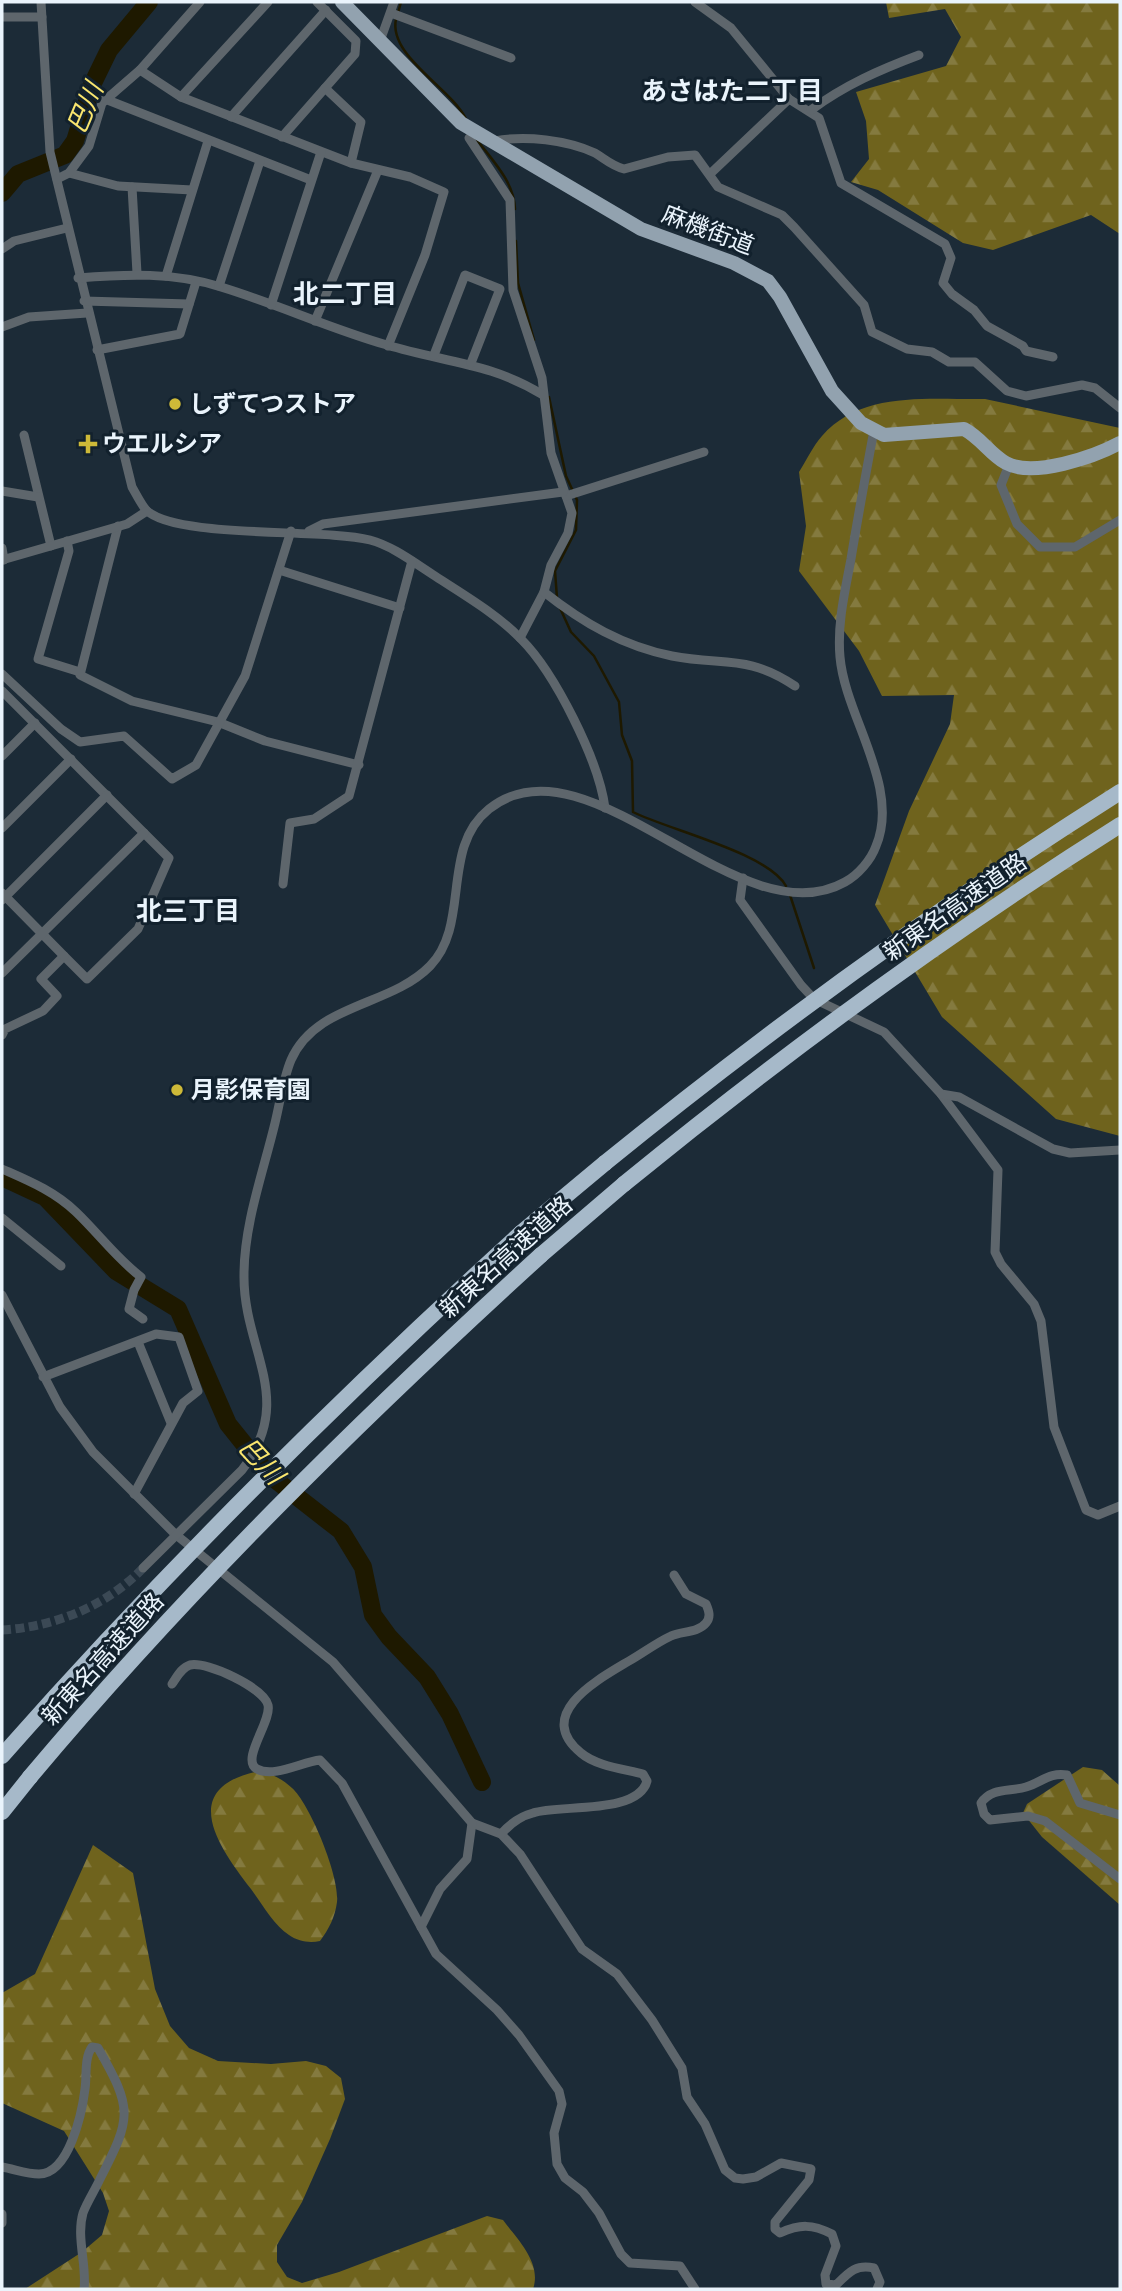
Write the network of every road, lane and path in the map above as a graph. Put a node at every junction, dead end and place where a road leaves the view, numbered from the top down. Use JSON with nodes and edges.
{"nodes":[{"id":1,"x":41,"y":2,"type":"edge"},
{"id":2,"x":200,"y":2,"type":"edge"},
{"id":3,"x":268,"y":2,"type":"edge"},
{"id":4,"x":317,"y":2,"type":"edge"},
{"id":5,"x":342,"y":2,"type":"edge"},
{"id":6,"x":394,"y":2,"type":"edge"},
{"id":7,"x":695,"y":2,"type":"edge"},
{"id":8,"x":326,"y":10,"type":"junction"},
{"id":9,"x":391,"y":13,"type":"junction"},
{"id":10,"x":2,"y":16,"type":"edge"},
{"id":11,"x":42,"y":17,"type":"junction"},
{"id":12,"x":380,"y":40,"type":"junction"},
{"id":13,"x":919,"y":55,"type":"dead end"},
{"id":14,"x":511,"y":58,"type":"dead end"},
{"id":15,"x":140,"y":70,"type":"junction"},
{"id":16,"x":325,"y":88,"type":"junction"},
{"id":17,"x":181,"y":97,"type":"junction"},
{"id":18,"x":105,"y":99,"type":"junction"},
{"id":19,"x":789,"y":99,"type":"junction"},
{"id":20,"x":811,"y":110,"type":"junction"},
{"id":21,"x":231,"y":117,"type":"junction"},
{"id":22,"x":282,"y":137,"type":"junction"},
{"id":23,"x":470,"y":138,"type":"dead end"},
{"id":24,"x":208,"y":141,"type":"junction"},
{"id":25,"x":495,"y":141,"type":"junction"},
{"id":26,"x":321,"y":152,"type":"junction"},
{"id":27,"x":260,"y":161,"type":"junction"},
{"id":28,"x":351,"y":163,"type":"junction"},
{"id":29,"x":378,"y":170,"type":"junction"},
{"id":30,"x":69,"y":173,"type":"junction"},
{"id":31,"x":710,"y":174,"type":"junction"},
{"id":32,"x":56,"y":176,"type":"junction"},
{"id":33,"x":311,"y":180,"type":"junction"},
{"id":34,"x":132,"y":187,"type":"junction"},
{"id":35,"x":192,"y":190,"type":"junction"},
{"id":36,"x":67,"y":228,"type":"junction"},
{"id":37,"x":2,"y":249,"type":"edge"},
{"id":38,"x":137,"y":274,"type":"junction"},
{"id":39,"x":166,"y":276,"type":"junction"},
{"id":40,"x":78,"y":278,"type":"junction"},
{"id":41,"x":196,"y":282,"type":"junction"},
{"id":42,"x":219,"y":286,"type":"junction"},
{"id":43,"x":84,"y":301,"type":"junction"},
{"id":44,"x":189,"y":304,"type":"junction"},
{"id":45,"x":271,"y":305,"type":"junction"},
{"id":46,"x":87,"y":313,"type":"junction"},
{"id":47,"x":315,"y":321,"type":"junction"},
{"id":48,"x":2,"y":327,"type":"edge"},
{"id":49,"x":388,"y":346,"type":"junction"},
{"id":50,"x":97,"y":350,"type":"junction"},
{"id":51,"x":433,"y":355,"type":"junction"},
{"id":52,"x":1053,"y":357,"type":"dead end"},
{"id":53,"x":471,"y":363,"type":"junction"},
{"id":54,"x":543,"y":395,"type":"junction"},
{"id":55,"x":1120,"y":408,"type":"edge"},
{"id":56,"x":874,"y":430,"type":"junction"},
{"id":57,"x":24,"y":435,"type":"dead end"},
{"id":58,"x":1120,"y":443,"type":"edge"},
{"id":59,"x":704,"y":452,"type":"dead end"},
{"id":60,"x":1009,"y":465,"type":"junction"},
{"id":61,"x":2,"y":491,"type":"edge"},
{"id":62,"x":570,"y":493,"type":"junction"},
{"id":63,"x":38,"y":497,"type":"junction"},
{"id":64,"x":147,"y":511,"type":"junction"},
{"id":65,"x":1120,"y":520,"type":"edge"},
{"id":66,"x":118,"y":526,"type":"junction"},
{"id":67,"x":292,"y":531,"type":"junction"},
{"id":68,"x":308,"y":531,"type":"junction"},
{"id":69,"x":67,"y":541,"type":"junction"},
{"id":70,"x":51,"y":546,"type":"junction"},
{"id":71,"x":2,"y":548,"type":"edge"},
{"id":72,"x":3,"y":560,"type":"edge"},
{"id":73,"x":412,"y":561,"type":"junction"},
{"id":74,"x":279,"y":570,"type":"junction"},
{"id":75,"x":544,"y":592,"type":"junction"},
{"id":76,"x":400,"y":608,"type":"junction"},
{"id":77,"x":520,"y":638,"type":"junction"},
{"id":78,"x":80,"y":672,"type":"junction"},
{"id":79,"x":2,"y":674,"type":"edge"},
{"id":80,"x":795,"y":686,"type":"dead end"},
{"id":81,"x":2,"y":691,"type":"edge"},
{"id":82,"x":218,"y":722,"type":"junction"},
{"id":83,"x":35,"y":723,"type":"junction"},
{"id":84,"x":2,"y":756,"type":"edge"},
{"id":85,"x":71,"y":759,"type":"junction"},
{"id":86,"x":359,"y":765,"type":"junction"},
{"id":87,"x":1120,"y":792,"type":"edge"},
{"id":88,"x":107,"y":795,"type":"junction"},
{"id":89,"x":605,"y":808,"type":"junction"},
{"id":90,"x":1120,"y":825,"type":"edge"},
{"id":91,"x":2,"y":828,"type":"edge"},
{"id":92,"x":144,"y":833,"type":"junction"},
{"id":93,"x":743,"y":878,"type":"junction"},
{"id":94,"x":284,"y":884,"type":"dead end"},
{"id":95,"x":3,"y":896,"type":"edge"},
{"id":96,"x":42,"y":933,"type":"junction"},
{"id":97,"x":64,"y":956,"type":"junction"},
{"id":98,"x":2,"y":973,"type":"edge"},
{"id":99,"x":2,"y":1035,"type":"edge"},
{"id":100,"x":942,"y":1094,"type":"junction"},
{"id":101,"x":1120,"y":1150,"type":"edge"},
{"id":102,"x":2,"y":1169,"type":"edge"},
{"id":103,"x":2,"y":1217,"type":"edge"},
{"id":104,"x":61,"y":1266,"type":"dead end"},
{"id":105,"x":2,"y":1294,"type":"edge"},
{"id":106,"x":144,"y":1319,"type":"dead end"},
{"id":107,"x":138,"y":1342,"type":"junction"},
{"id":108,"x":43,"y":1377,"type":"junction"},
{"id":109,"x":171,"y":1423,"type":"junction"},
{"id":110,"x":134,"y":1494,"type":"junction"},
{"id":111,"x":1120,"y":1506,"type":"edge"},
{"id":112,"x":175,"y":1534,"type":"junction"},
{"id":113,"x":143,"y":1568,"type":"tunnel mouth"},
{"id":114,"x":674,"y":1576,"type":"dead end"},
{"id":115,"x":172,"y":1684,"type":"dead end"},
{"id":116,"x":2,"y":1756,"type":"edge"},
{"id":117,"x":2,"y":1812,"type":"edge"},
{"id":118,"x":1120,"y":1815,"type":"edge"},
{"id":119,"x":472,"y":1823,"type":"junction"},
{"id":120,"x":501,"y":1835,"type":"junction"},
{"id":121,"x":1120,"y":1879,"type":"edge"},
{"id":122,"x":421,"y":1927,"type":"junction"},
{"id":123,"x":2,"y":2167,"type":"edge"},
{"id":124,"x":2,"y":2214,"type":"edge"},
{"id":125,"x":2,"y":2223,"type":"edge"},
{"id":126,"x":84,"y":2289,"type":"edge"},
{"id":127,"x":695,"y":2289,"type":"edge"},
{"id":128,"x":877,"y":2289,"type":"edge"}],
"edges":[{"from":1,"to":11,"type":"street"},
{"from":2,"to":15,"type":"street"},
{"from":3,"to":17,"type":"street"},
{"from":4,"to":8,"type":"street"},
{"from":5,"to":12,"type":"main road","name":"麻機街道"},
{"from":6,"to":9,"type":"street"},
{"from":7,"to":19,"type":"street"},
{"from":8,"to":16,"type":"street"},
{"from":8,"to":21,"type":"street"},
{"from":9,"to":12,"type":"street"},
{"from":9,"to":14,"type":"street"},
{"from":10,"to":11,"type":"street"},
{"from":11,"to":32,"type":"street"},
{"from":12,"to":25,"type":"main road","name":"麻機街道"},
{"from":13,"to":20,"type":"street"},
{"from":15,"to":17,"type":"street"},
{"from":15,"to":18,"type":"street"},
{"from":16,"to":22,"type":"street"},
{"from":16,"to":28,"type":"street"},
{"from":17,"to":21,"type":"street"},
{"from":18,"to":24,"type":"street"},
{"from":18,"to":30,"type":"street"},
{"from":19,"to":20,"type":"street"},
{"from":19,"to":31,"type":"street"},
{"from":20,"to":52,"type":"street"},
{"from":21,"to":22,"type":"street"},
{"from":22,"to":26,"type":"street"},
{"from":23,"to":54,"type":"street"},
{"from":24,"to":27,"type":"street"},
{"from":24,"to":35,"type":"street"},
{"from":25,"to":31,"type":"street"},
{"from":25,"to":56,"type":"main road","name":"麻機街道"},
{"from":26,"to":28,"type":"street"},
{"from":26,"to":33,"type":"street"},
{"from":27,"to":33,"type":"street"},
{"from":27,"to":42,"type":"street"},
{"from":28,"to":29,"type":"street"},
{"from":29,"to":47,"type":"street"},
{"from":29,"to":49,"type":"street"},
{"from":30,"to":32,"type":"street"},
{"from":30,"to":34,"type":"street"},
{"from":31,"to":55,"type":"street"},
{"from":32,"to":36,"type":"street"},
{"from":33,"to":45,"type":"street"},
{"from":34,"to":35,"type":"street"},
{"from":34,"to":38,"type":"street"},
{"from":35,"to":39,"type":"street"},
{"from":36,"to":37,"type":"street"},
{"from":36,"to":40,"type":"street"},
{"from":38,"to":39,"type":"street"},
{"from":38,"to":40,"type":"street"},
{"from":39,"to":41,"type":"street"},
{"from":40,"to":43,"type":"street"},
{"from":41,"to":42,"type":"street"},
{"from":41,"to":44,"type":"street"},
{"from":42,"to":45,"type":"street"},
{"from":43,"to":44,"type":"street"},
{"from":43,"to":46,"type":"street"},
{"from":44,"to":50,"type":"street"},
{"from":45,"to":47,"type":"street"},
{"from":46,"to":48,"type":"street"},
{"from":46,"to":50,"type":"street"},
{"from":47,"to":49,"type":"street"},
{"from":49,"to":51,"type":"street"},
{"from":50,"to":64,"type":"street"},
{"from":51,"to":53,"type":"street"},
{"from":51,"to":53,"type":"street"},
{"from":53,"to":54,"type":"street"},
{"from":54,"to":62,"type":"street"},
{"from":56,"to":60,"type":"main road"},
{"from":56,"to":93,"type":"street"},
{"from":57,"to":63,"type":"street"},
{"from":58,"to":60,"type":"main road"},
{"from":59,"to":62,"type":"street"},
{"from":60,"to":65,"type":"street"},
{"from":61,"to":63,"type":"street"},
{"from":62,"to":68,"type":"street"},
{"from":62,"to":75,"type":"street"},
{"from":63,"to":70,"type":"street"},
{"from":64,"to":66,"type":"street"},
{"from":64,"to":67,"type":"street"},
{"from":66,"to":69,"type":"street"},
{"from":66,"to":78,"type":"street"},
{"from":67,"to":68,"type":"street"},
{"from":67,"to":74,"type":"street"},
{"from":68,"to":73,"type":"street"},
{"from":69,"to":70,"type":"street"},
{"from":69,"to":78,"type":"street"},
{"from":70,"to":72,"type":"street"},
{"from":71,"to":72,"type":"street"},
{"from":73,"to":76,"type":"street"},
{"from":73,"to":77,"type":"street"},
{"from":74,"to":76,"type":"street"},
{"from":74,"to":82,"type":"street"},
{"from":75,"to":77,"type":"street"},
{"from":75,"to":80,"type":"street"},
{"from":76,"to":86,"type":"street"},
{"from":77,"to":89,"type":"street"},
{"from":78,"to":82,"type":"street"},
{"from":79,"to":82,"type":"street"},
{"from":81,"to":83,"type":"street"},
{"from":82,"to":86,"type":"street"},
{"from":83,"to":84,"type":"street"},
{"from":83,"to":85,"type":"street"},
{"from":85,"to":88,"type":"street"},
{"from":85,"to":91,"type":"street"},
{"from":86,"to":94,"type":"street"},
{"from":87,"to":116,"type":"highway","name":"新東名高速道路","bridge":true},
{"from":88,"to":92,"type":"street"},
{"from":88,"to":95,"type":"street"},
{"from":89,"to":93,"type":"street"},
{"from":89,"to":112,"type":"street"},
{"from":90,"to":117,"type":"highway","name":"新東名高速道路","bridge":true},
{"from":92,"to":96,"type":"street"},
{"from":92,"to":97,"type":"street"},
{"from":93,"to":100,"type":"street"},
{"from":95,"to":96,"type":"street"},
{"from":96,"to":97,"type":"street"},
{"from":96,"to":98,"type":"street"},
{"from":97,"to":99,"type":"street"},
{"from":100,"to":101,"type":"street"},
{"from":100,"to":111,"type":"street"},
{"from":102,"to":106,"type":"street"},
{"from":103,"to":104,"type":"street"},
{"from":105,"to":108,"type":"street"},
{"from":107,"to":108,"type":"street"},
{"from":107,"to":109,"type":"street"},
{"from":107,"to":109,"type":"street"},
{"from":108,"to":110,"type":"street"},
{"from":109,"to":110,"type":"street"},
{"from":110,"to":112,"type":"street"},
{"from":112,"to":113,"type":"street"},
{"from":112,"to":119,"type":"street"},
{"from":114,"to":120,"type":"street"},
{"from":115,"to":122,"type":"street"},
{"from":118,"to":121,"type":"street"},
{"from":119,"to":120,"type":"street"},
{"from":119,"to":122,"type":"street"},
{"from":120,"to":128,"type":"street"},
{"from":122,"to":127,"type":"street"},
{"from":123,"to":126,"type":"street"},
{"from":124,"to":125,"type":"street"}]}
